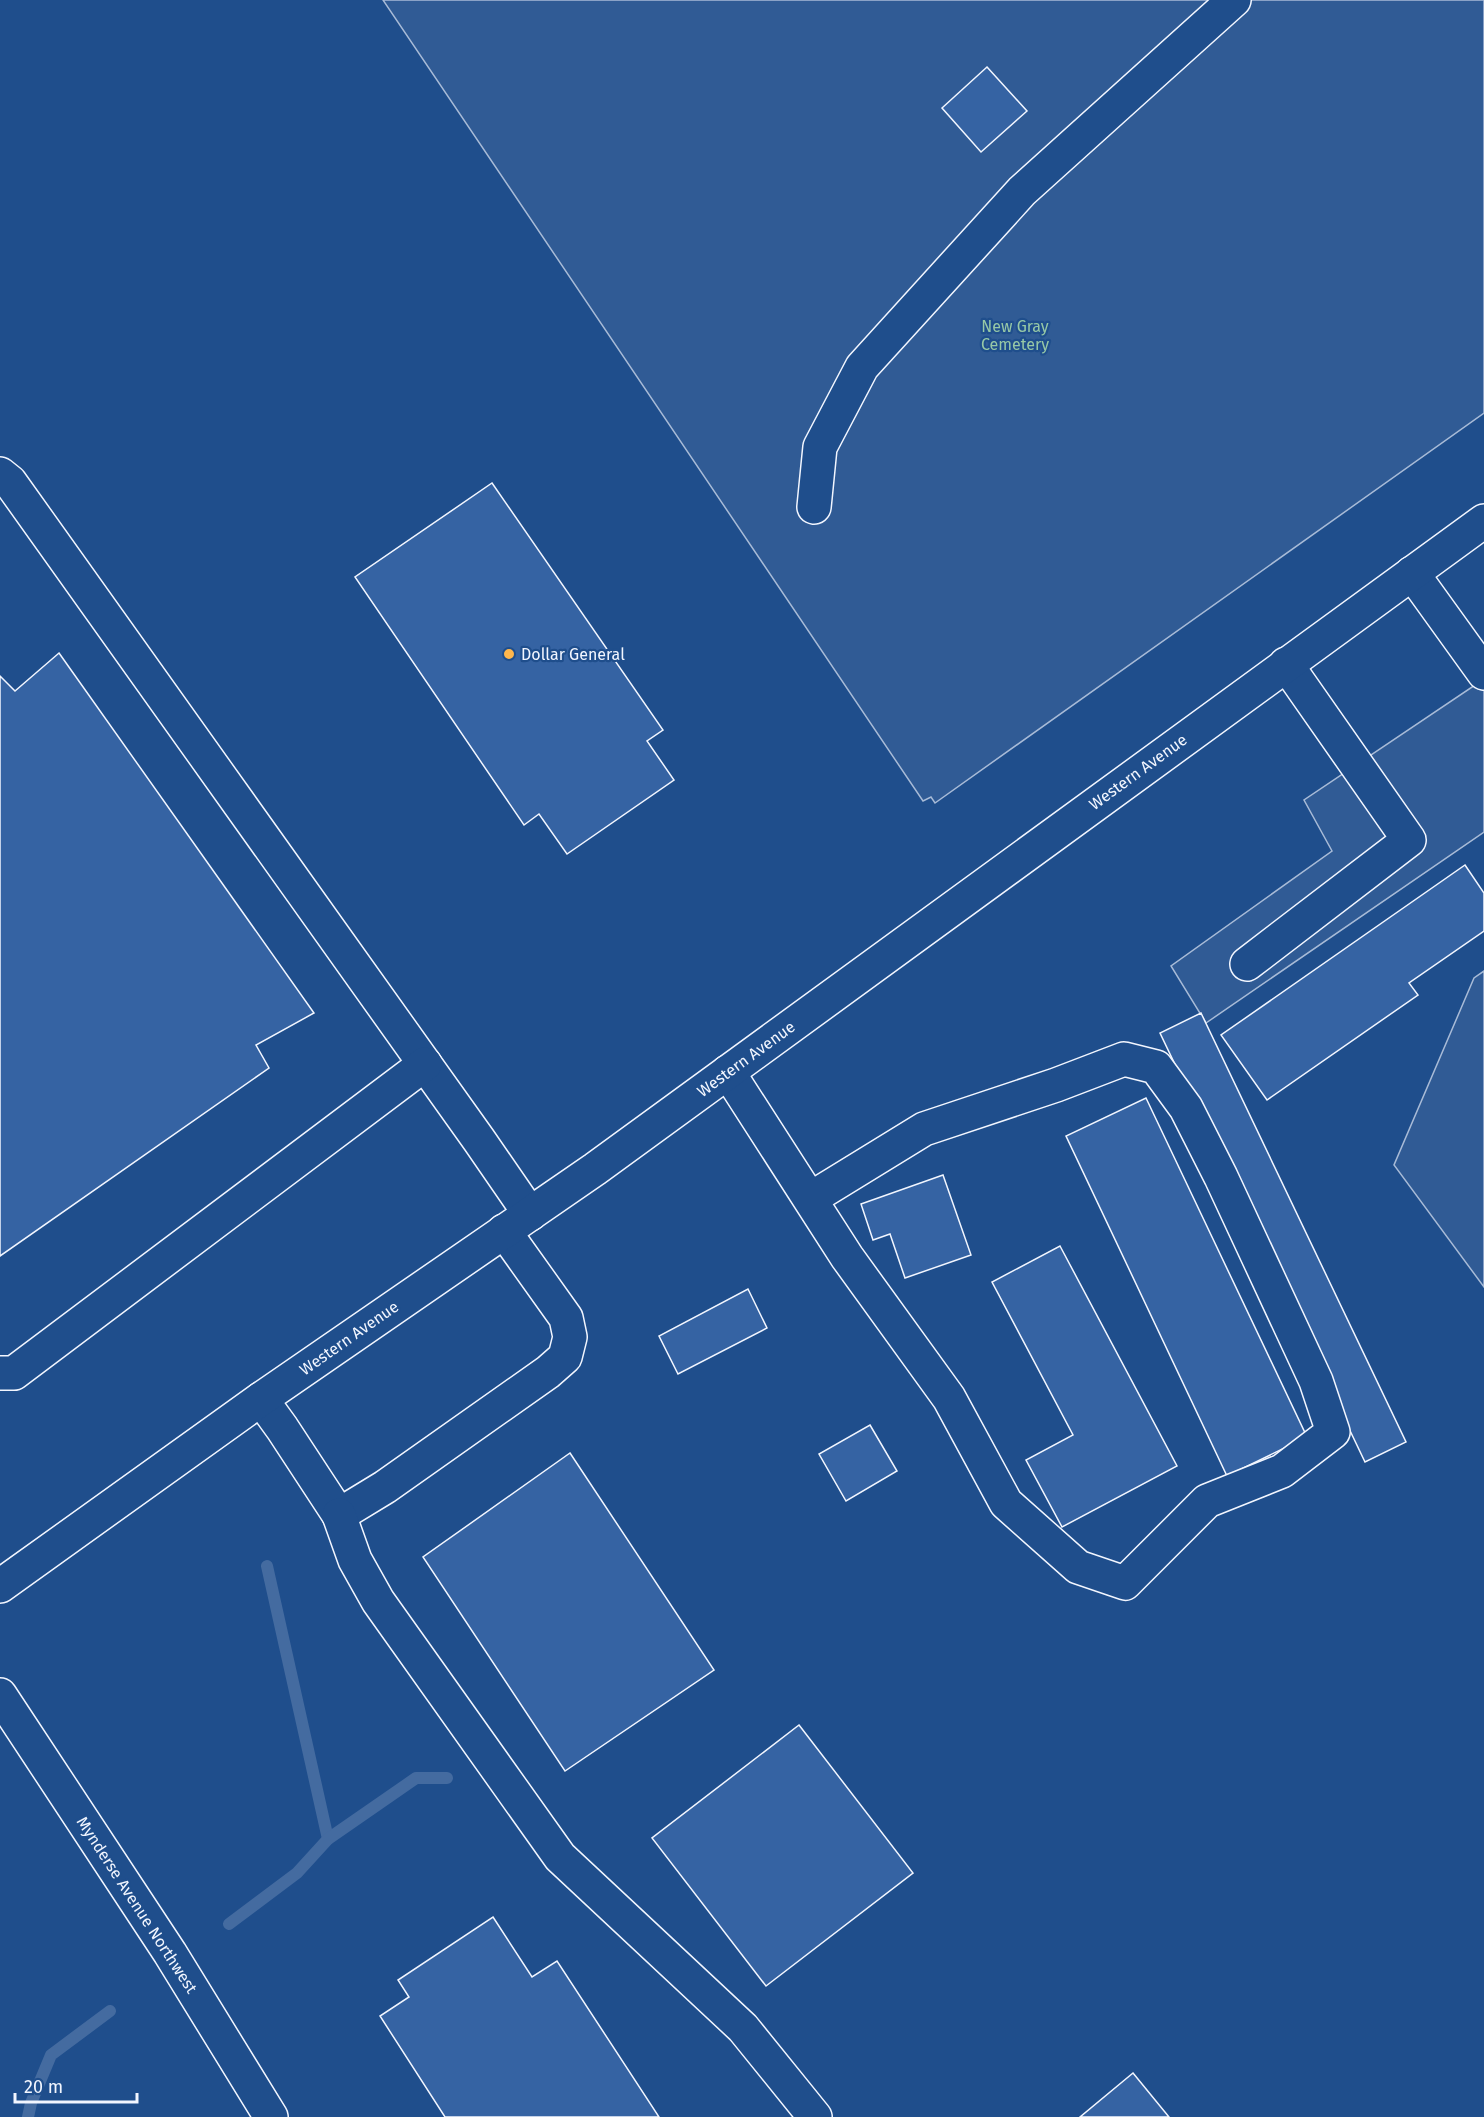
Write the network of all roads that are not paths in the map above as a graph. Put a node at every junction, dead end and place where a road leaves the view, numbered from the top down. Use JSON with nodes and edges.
{"nodes":[{"id":1,"x":1234,"y":0,"type":"edge"},
{"id":2,"x":0,"y":474,"type":"edge"},
{"id":3,"x":814,"y":507,"type":"dead end"},
{"id":4,"x":1484,"y":520,"type":"edge"},
{"id":5,"x":1412,"y":573,"type":"junction"},
{"id":6,"x":1286,"y":664,"type":"junction"},
{"id":7,"x":1484,"y":673,"type":"edge"},
{"id":8,"x":1247,"y":964,"type":"dead end"},
{"id":9,"x":425,"y":1064,"type":"junction"},
{"id":10,"x":728,"y":1072,"type":"junction"},
{"id":11,"x":810,"y":1199,"type":"junction"},
{"id":12,"x":517,"y":1223,"type":"junction"},
{"id":13,"x":0,"y":1373,"type":"edge"},
{"id":14,"x":261,"y":1399,"type":"junction"},
{"id":15,"x":339,"y":1515,"type":"junction"},
{"id":16,"x":0,"y":1586,"type":"edge"},
{"id":17,"x":0,"y":1695,"type":"edge"},
{"id":18,"x":271,"y":2117,"type":"edge"},
{"id":19,"x":815,"y":2117,"type":"edge"}],
"edges":[{"from":1,"to":3,"type":"main road"},
{"from":2,"to":9,"type":"main road"},
{"from":4,"to":5,"type":"main road","name":"Western Avenue"},
{"from":5,"to":6,"type":"main road","name":"Western Avenue"},
{"from":5,"to":7,"type":"main road"},
{"from":6,"to":8,"type":"main road"},
{"from":6,"to":10,"type":"main road","name":"Western Avenue"},
{"from":9,"to":12,"type":"main road"},
{"from":9,"to":13,"type":"main road"},
{"from":10,"to":11,"type":"main road"},
{"from":10,"to":12,"type":"main road","name":"Western Avenue"},
{"from":11,"to":11,"type":"main road"},
{"from":12,"to":14,"type":"main road","name":"Western Avenue"},
{"from":12,"to":15,"type":"main road"},
{"from":14,"to":15,"type":"main road"},
{"from":14,"to":16,"type":"main road","name":"Western Avenue"},
{"from":15,"to":19,"type":"main road"},
{"from":17,"to":18,"type":"main road","name":"Mynderse Avenue Northwest"}]}
